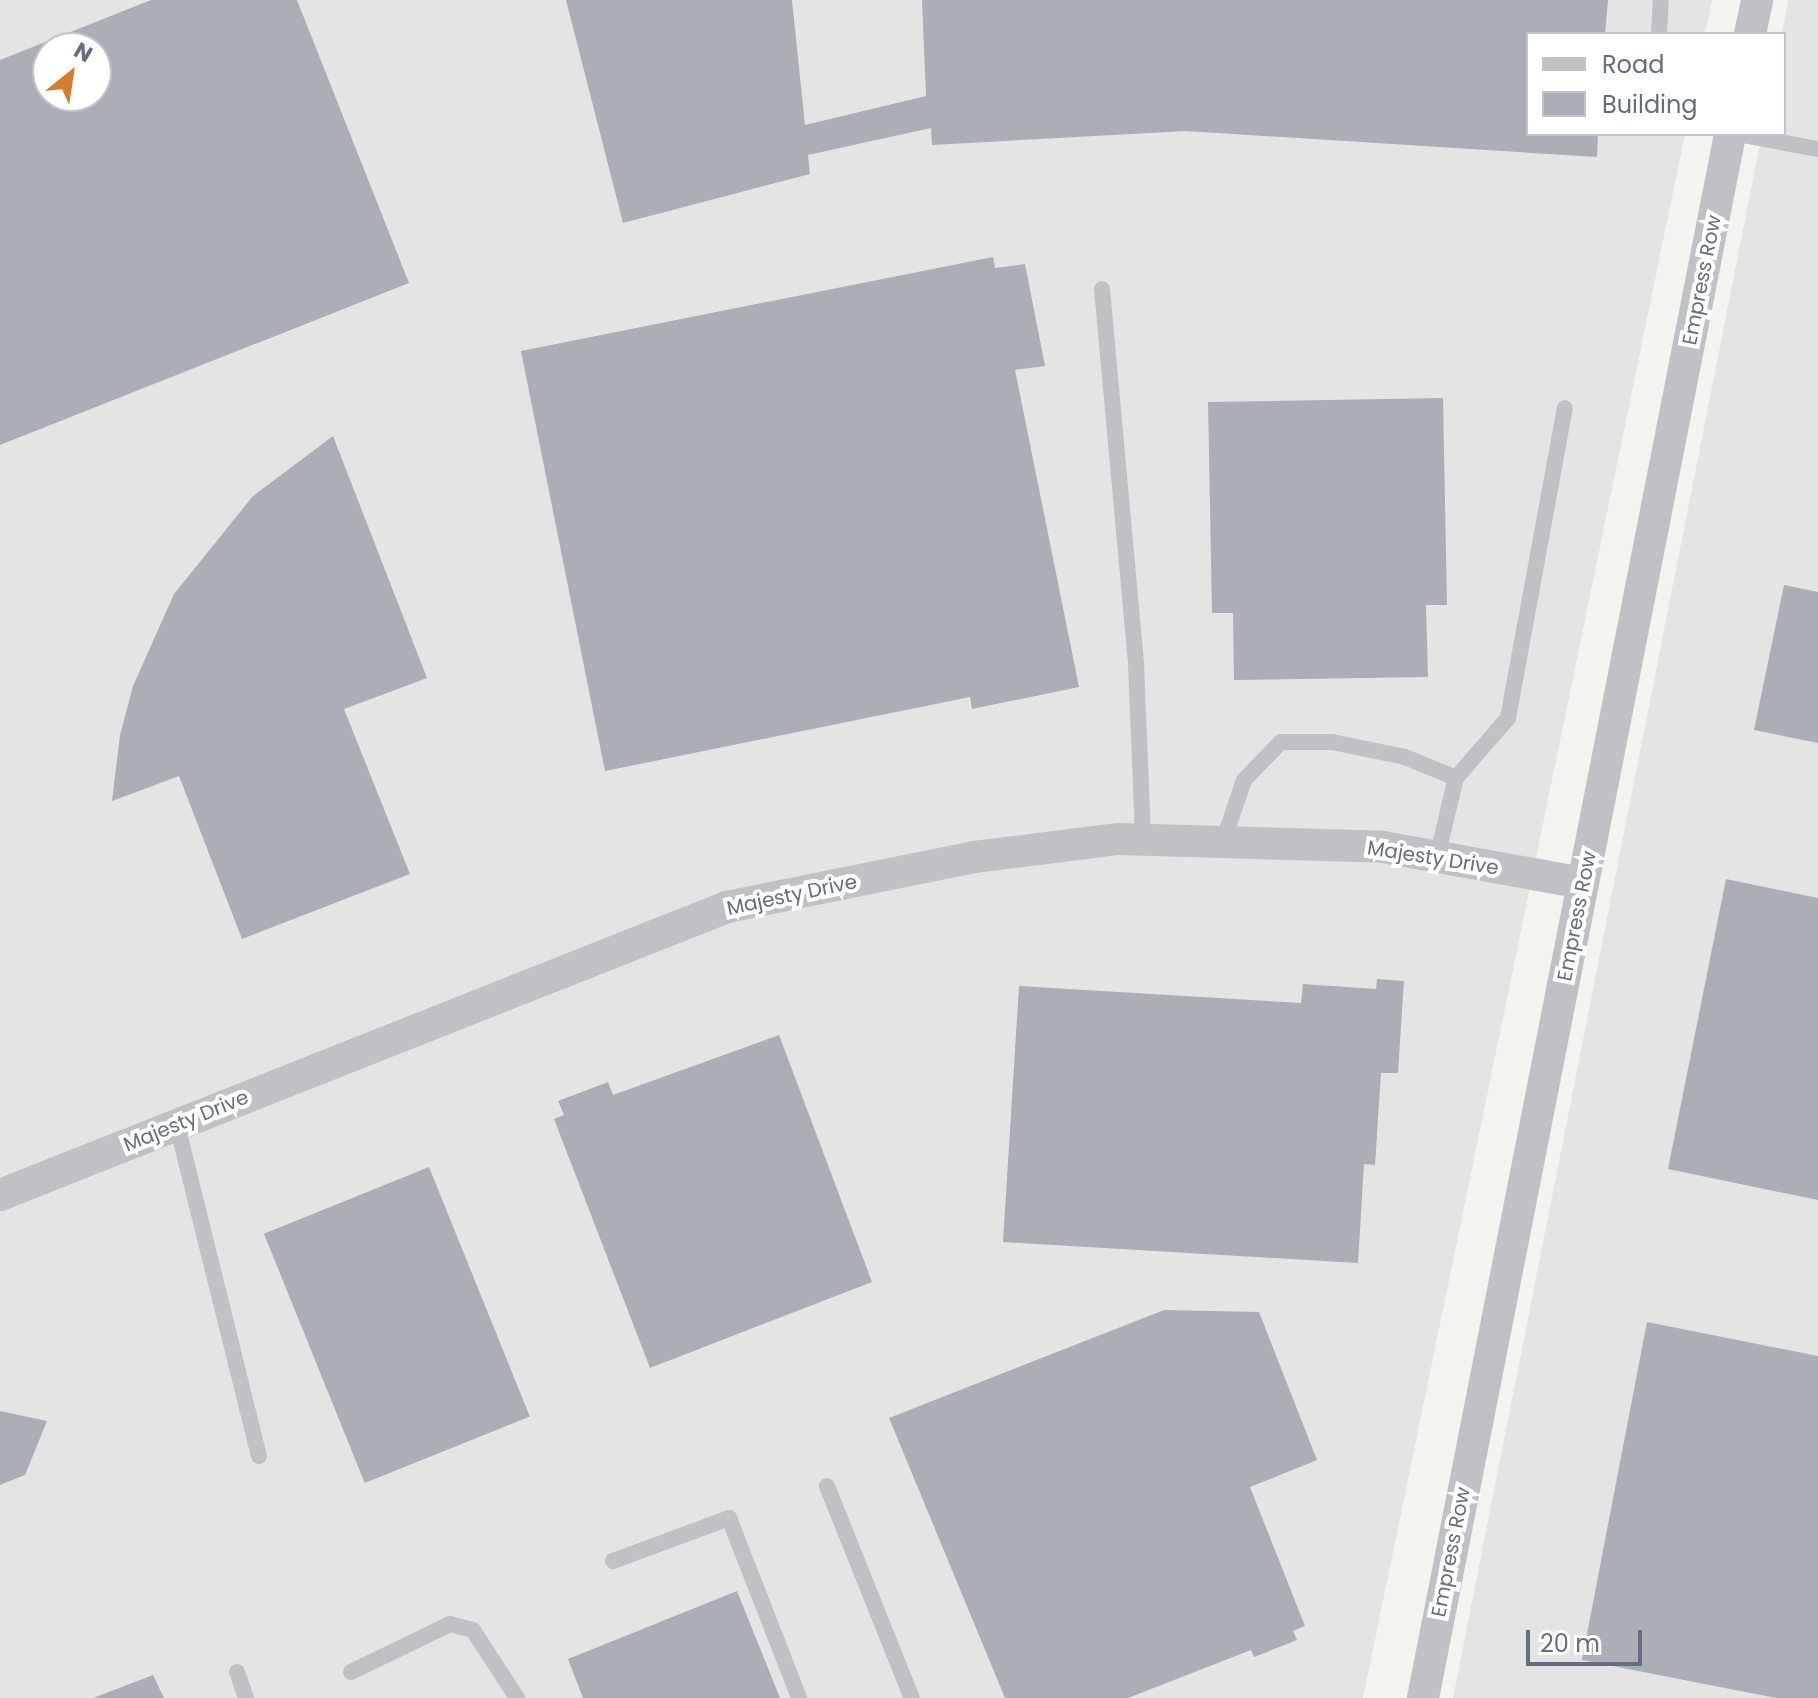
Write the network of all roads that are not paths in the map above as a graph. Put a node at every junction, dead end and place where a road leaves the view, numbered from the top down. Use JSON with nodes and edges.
{"nodes":[{"id":1,"x":1661,"y":0,"type":"edge"},
{"id":2,"x":1757,"y":0,"type":"edge"},
{"id":3,"x":1659,"y":32,"type":"edge"},
{"id":4,"x":1750,"y":32,"type":"edge"},
{"id":5,"x":1730,"y":136,"type":"edge"},
{"id":6,"x":1748,"y":136,"type":"edge"},
{"id":7,"x":1818,"y":149,"type":"edge"},
{"id":8,"x":1102,"y":289,"type":"dead end"},
{"id":9,"x":1565,"y":408,"type":"dead end"},
{"id":10,"x":1456,"y":778,"type":"junction"},
{"id":11,"x":1143,"y":839,"type":"junction"},
{"id":12,"x":1223,"y":842,"type":"junction"},
{"id":13,"x":1437,"y":857,"type":"junction"},
{"id":14,"x":1583,"y":883,"type":"junction"},
{"id":15,"x":177,"y":1125,"type":"junction"},
{"id":16,"x":0,"y":1195,"type":"edge"},
{"id":17,"x":259,"y":1456,"type":"dead end"},
{"id":18,"x":827,"y":1486,"type":"dead end"},
{"id":19,"x":613,"y":1561,"type":"dead end"},
{"id":20,"x":237,"y":1672,"type":"dead end"},
{"id":21,"x":351,"y":1672,"type":"dead end"},
{"id":22,"x":246,"y":1698,"type":"edge"},
{"id":23,"x":517,"y":1698,"type":"edge"},
{"id":24,"x":799,"y":1698,"type":"edge"},
{"id":25,"x":912,"y":1698,"type":"edge"},
{"id":26,"x":1423,"y":1698,"type":"edge"}],
"edges":[{"from":1,"to":3,"type":"lane"},
{"from":2,"to":4,"type":"street"},
{"from":5,"to":14,"type":"street","name":"Empress Row"},
{"from":6,"to":7,"type":"lane"},
{"from":8,"to":11,"type":"lane"},
{"from":9,"to":10,"type":"lane"},
{"from":10,"to":12,"type":"lane"},
{"from":10,"to":13,"type":"lane"},
{"from":11,"to":12,"type":"street","name":"Majesty Drive"},
{"from":11,"to":15,"type":"street","name":"Majesty Drive"},
{"from":12,"to":13,"type":"street","name":"Majesty Drive"},
{"from":13,"to":14,"type":"street","name":"Majesty Drive"},
{"from":14,"to":26,"type":"street","name":"Empress Row"},
{"from":15,"to":16,"type":"street","name":"Majesty Drive"},
{"from":15,"to":17,"type":"lane"},
{"from":18,"to":25,"type":"lane"},
{"from":19,"to":24,"type":"lane"},
{"from":20,"to":22,"type":"lane"},
{"from":21,"to":23,"type":"lane"}]}
